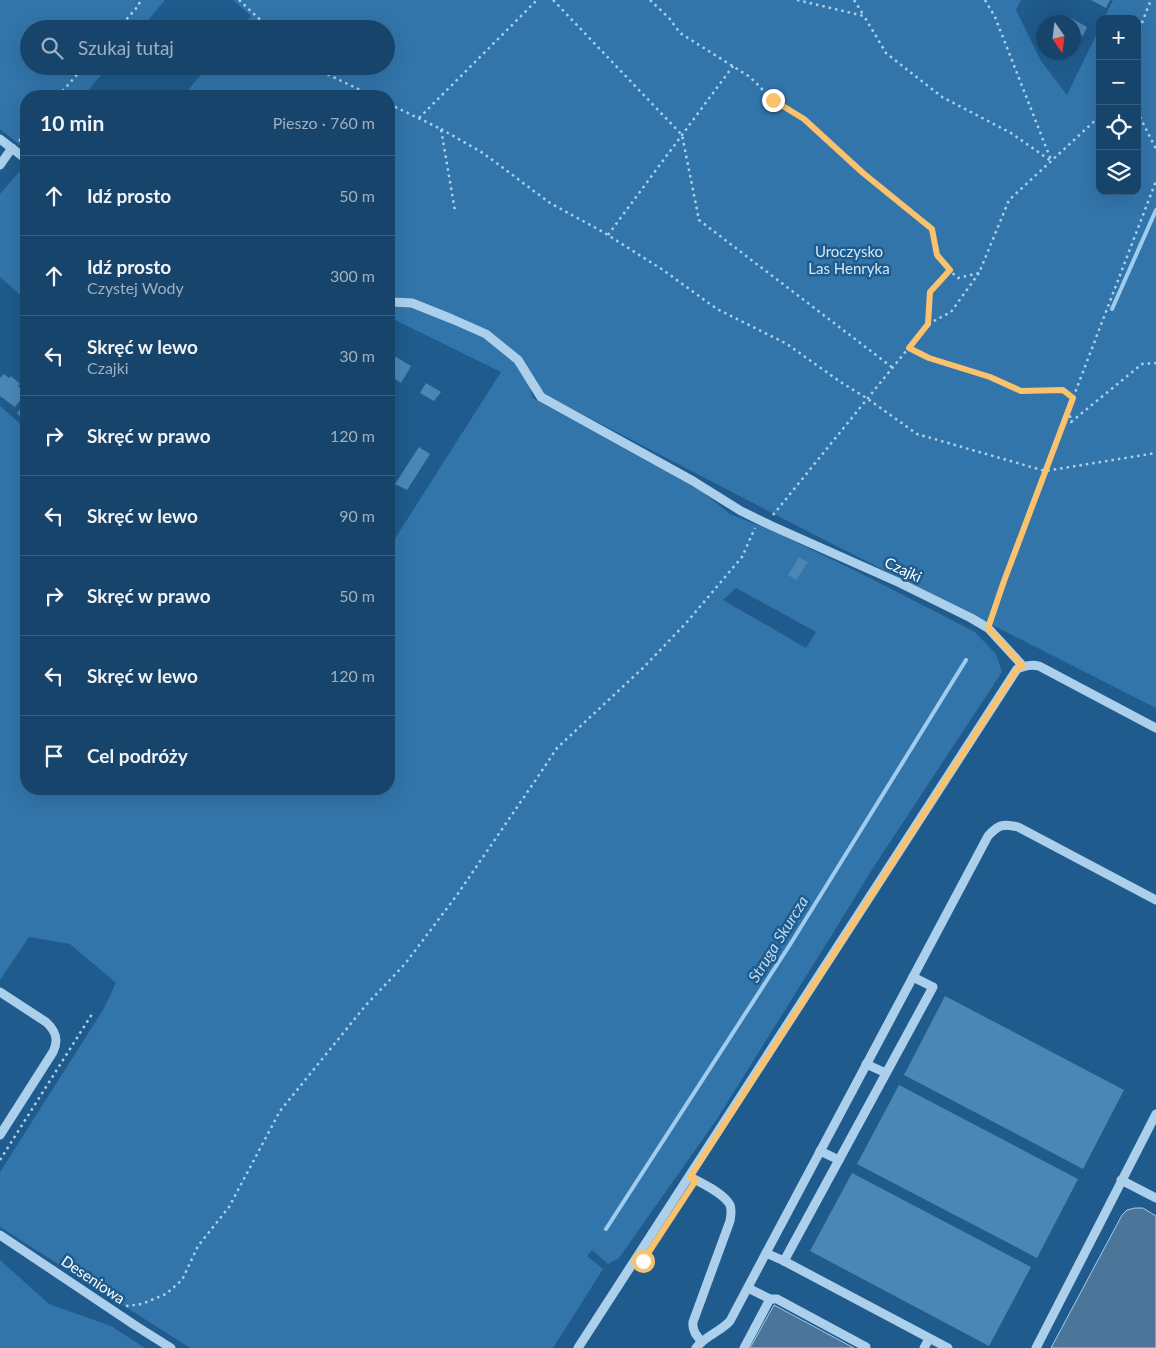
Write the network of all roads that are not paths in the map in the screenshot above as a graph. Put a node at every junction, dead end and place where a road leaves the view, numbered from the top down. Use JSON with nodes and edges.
{"nodes":[{"id":1,"x":0,"y":139,"type":"edge"},
{"id":2,"x":12,"y":148,"type":"junction"},
{"id":3,"x":20,"y":154,"type":"edge"},
{"id":4,"x":0,"y":164,"type":"edge"},
{"id":5,"x":395,"y":302,"type":"edge"},
{"id":6,"x":1023,"y":666,"type":"junction"},
{"id":7,"x":1156,"y":728,"type":"edge"},
{"id":8,"x":1156,"y":900,"type":"edge"},
{"id":9,"x":913,"y":977,"type":"junction"},
{"id":10,"x":0,"y":992,"type":"edge"},
{"id":11,"x":866,"y":1064,"type":"junction"},
{"id":12,"x":886,"y":1073,"type":"junction"},
{"id":13,"x":1156,"y":1114,"type":"edge"},
{"id":14,"x":0,"y":1135,"type":"edge"},
{"id":15,"x":820,"y":1151,"type":"junction"},
{"id":16,"x":839,"y":1160,"type":"junction"},
{"id":17,"x":690,"y":1177,"type":"junction"},
{"id":18,"x":1121,"y":1180,"type":"junction"},
{"id":19,"x":1156,"y":1198,"type":"edge"},
{"id":20,"x":0,"y":1235,"type":"edge"},
{"id":21,"x":766,"y":1253,"type":"junction"},
{"id":22,"x":784,"y":1261,"type":"junction"},
{"id":23,"x":748,"y":1288,"type":"junction"},
{"id":24,"x":770,"y":1299,"type":"junction"},
{"id":25,"x":929,"y":1339,"type":"junction"},
{"id":26,"x":698,"y":1345,"type":"edge"},
{"id":27,"x":866,"y":1347,"type":"dead end"},
{"id":28,"x":171,"y":1348,"type":"edge"},
{"id":29,"x":578,"y":1348,"type":"edge"},
{"id":30,"x":744,"y":1348,"type":"edge"},
{"id":31,"x":924,"y":1348,"type":"edge"},
{"id":32,"x":948,"y":1348,"type":"edge"},
{"id":33,"x":1036,"y":1348,"type":"edge"}],
"edges":[{"from":1,"to":2,"type":"street"},
{"from":2,"to":3,"type":"street"},
{"from":2,"to":4,"type":"street"},
{"from":5,"to":6,"type":"street","name":"Czajki"},
{"from":6,"to":7,"type":"street"},
{"from":6,"to":17,"type":"street"},
{"from":8,"to":9,"type":"street"},
{"from":9,"to":11,"type":"street"},
{"from":9,"to":12,"type":"street"},
{"from":10,"to":14,"type":"street"},
{"from":11,"to":12,"type":"street"},
{"from":11,"to":15,"type":"street"},
{"from":12,"to":16,"type":"street"},
{"from":13,"to":18,"type":"street"},
{"from":15,"to":16,"type":"street"},
{"from":15,"to":21,"type":"street"},
{"from":16,"to":22,"type":"street"},
{"from":17,"to":26,"type":"street"},
{"from":17,"to":29,"type":"street"},
{"from":18,"to":19,"type":"street"},
{"from":18,"to":33,"type":"street"},
{"from":20,"to":28,"type":"street","name":"Deseniowa"},
{"from":21,"to":22,"type":"street"},
{"from":21,"to":23,"type":"street"},
{"from":22,"to":25,"type":"street"},
{"from":23,"to":24,"type":"street"},
{"from":23,"to":26,"type":"street"},
{"from":24,"to":27,"type":"street"},
{"from":24,"to":30,"type":"street"},
{"from":25,"to":31,"type":"street"},
{"from":25,"to":32,"type":"street"}]}
